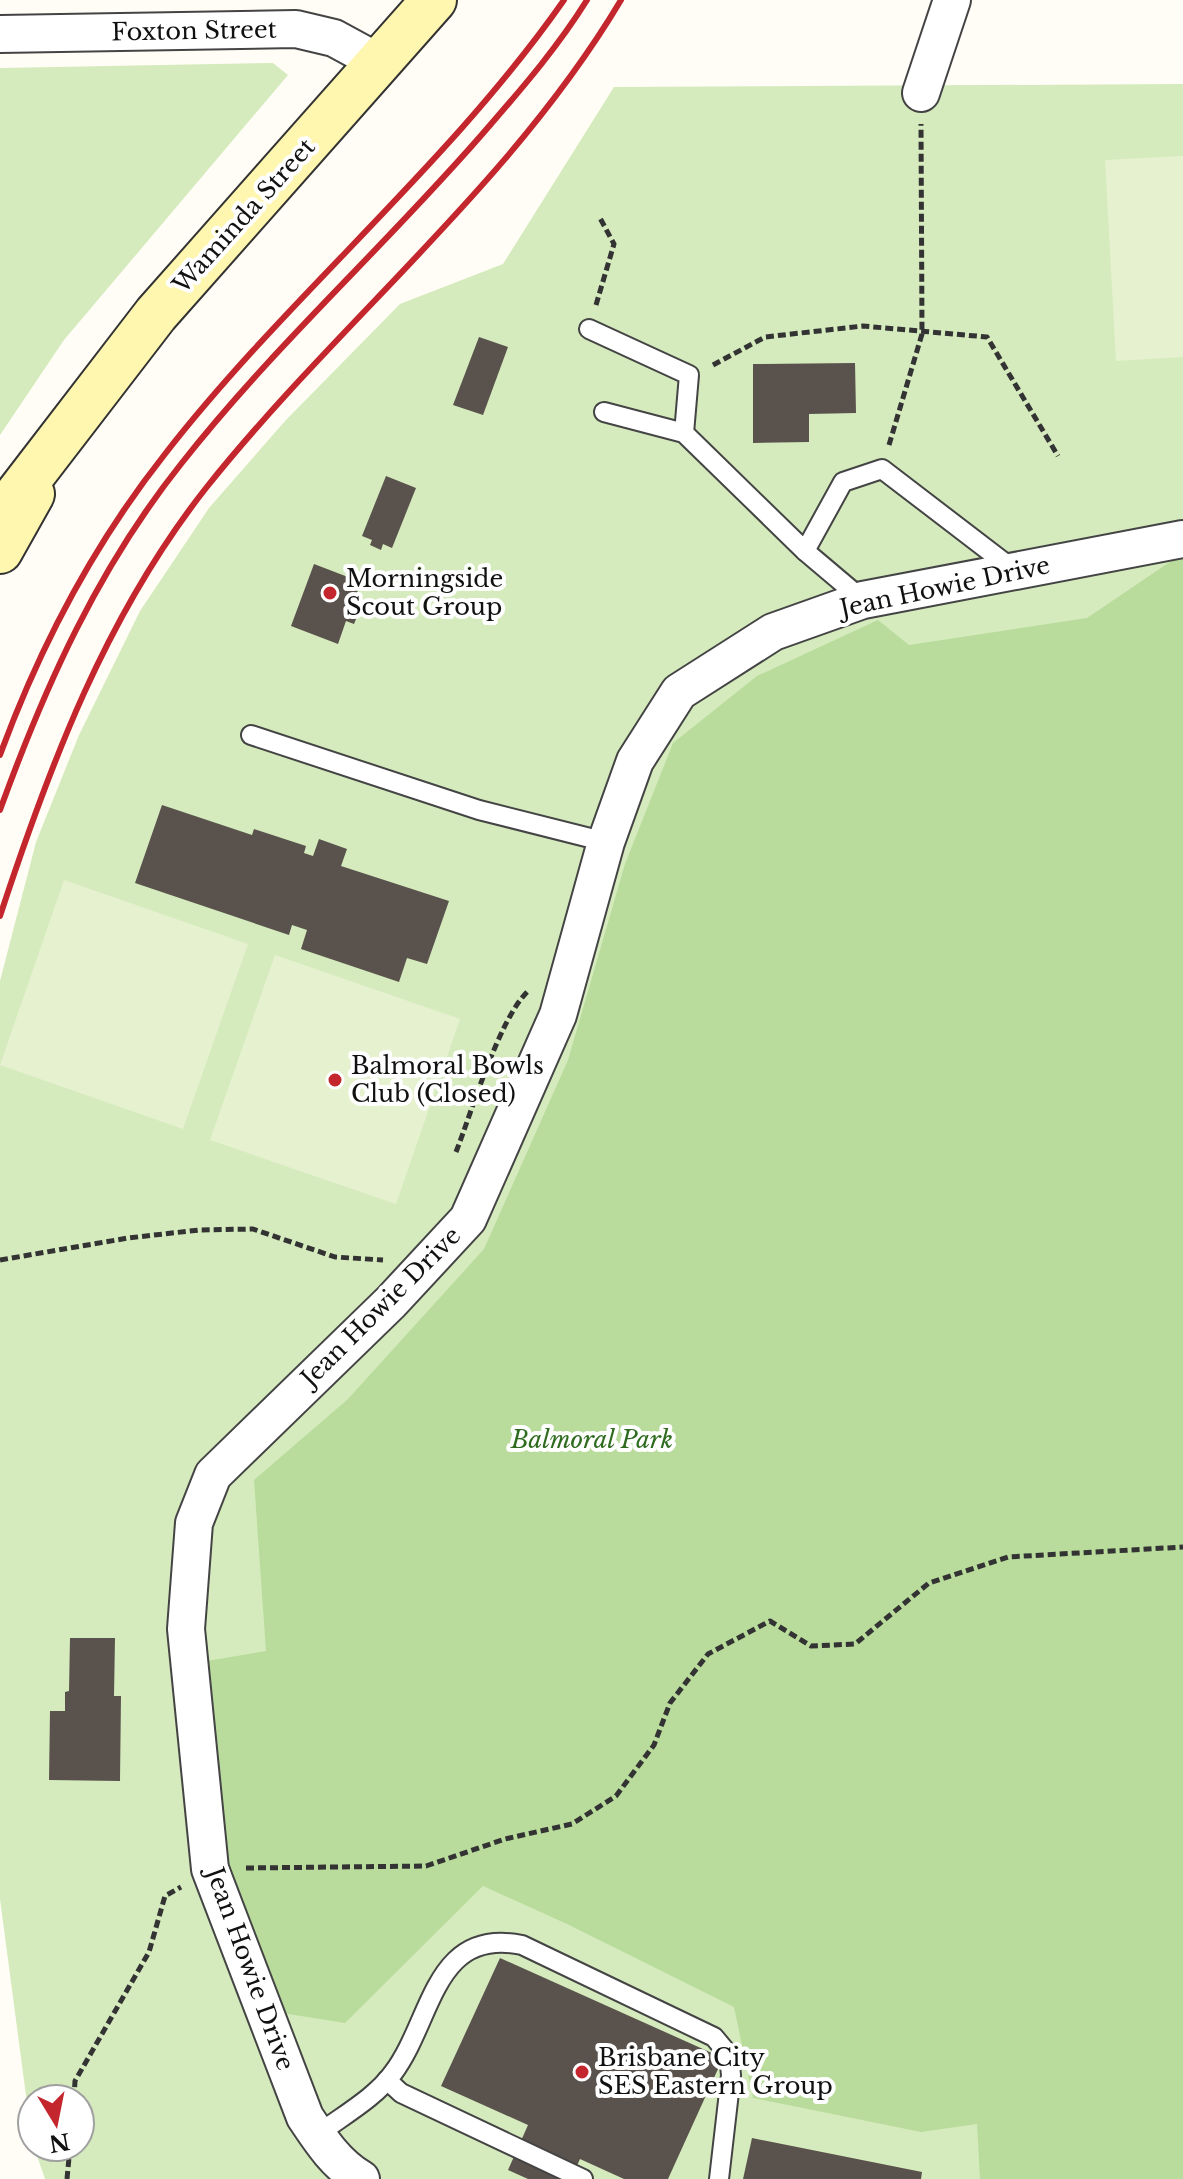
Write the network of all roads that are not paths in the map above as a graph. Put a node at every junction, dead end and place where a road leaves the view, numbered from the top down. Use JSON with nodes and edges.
{"nodes":[{"id":1,"x":434,"y":0,"type":"edge"},
{"id":2,"x":952,"y":0,"type":"edge"},
{"id":3,"x":0,"y":34,"type":"edge"},
{"id":4,"x":380,"y":63,"type":"junction"},
{"id":5,"x":921,"y":93,"type":"road end"},
{"id":6,"x":589,"y":329,"type":"road end"},
{"id":7,"x":604,"y":412,"type":"dead end"},
{"id":8,"x":684,"y":433,"type":"junction"},
{"id":9,"x":62,"y":439,"type":"junction"},
{"id":10,"x":0,"y":517,"type":"edge"},
{"id":11,"x":1183,"y":539,"type":"edge"},
{"id":12,"x":0,"y":551,"type":"edge"},
{"id":13,"x":805,"y":551,"type":"junction"},
{"id":14,"x":1016,"y":571,"type":"junction"},
{"id":15,"x":863,"y":600,"type":"junction"},
{"id":16,"x":251,"y":735,"type":"dead end"},
{"id":17,"x":606,"y":842,"type":"junction"},
{"id":18,"x":387,"y":2080,"type":"junction"},
{"id":19,"x":317,"y":2135,"type":"junction"},
{"id":20,"x":361,"y":2179,"type":"edge"},
{"id":21,"x":583,"y":2179,"type":"edge"},
{"id":22,"x":719,"y":2179,"type":"edge"}],
"edges":[{"from":1,"to":4,"type":"main road","name":"Waminda Street"},
{"from":2,"to":5,"type":"street"},
{"from":3,"to":4,"type":"street","name":"Foxton Street"},
{"from":4,"to":9,"type":"main road","name":"Waminda Street"},
{"from":6,"to":8,"type":"lane"},
{"from":7,"to":8,"type":"lane"},
{"from":8,"to":13,"type":"lane"},
{"from":9,"to":10,"type":"main road","name":"Waminda Street"},
{"from":9,"to":12,"type":"main road","name":"Waminda Street"},
{"from":11,"to":14,"type":"street","name":"Jean Howie Drive"},
{"from":13,"to":14,"type":"lane"},
{"from":13,"to":15,"type":"lane"},
{"from":14,"to":15,"type":"street","name":"Jean Howie Drive"},
{"from":15,"to":17,"type":"street","name":"Jean Howie Drive"},
{"from":16,"to":17,"type":"lane"},
{"from":17,"to":19,"type":"street","name":"Jean Howie Drive"},
{"from":18,"to":19,"type":"lane"},
{"from":18,"to":21,"type":"lane"},
{"from":18,"to":22,"type":"lane"},
{"from":19,"to":20,"type":"street","name":"Jean Howie Drive"}]}
